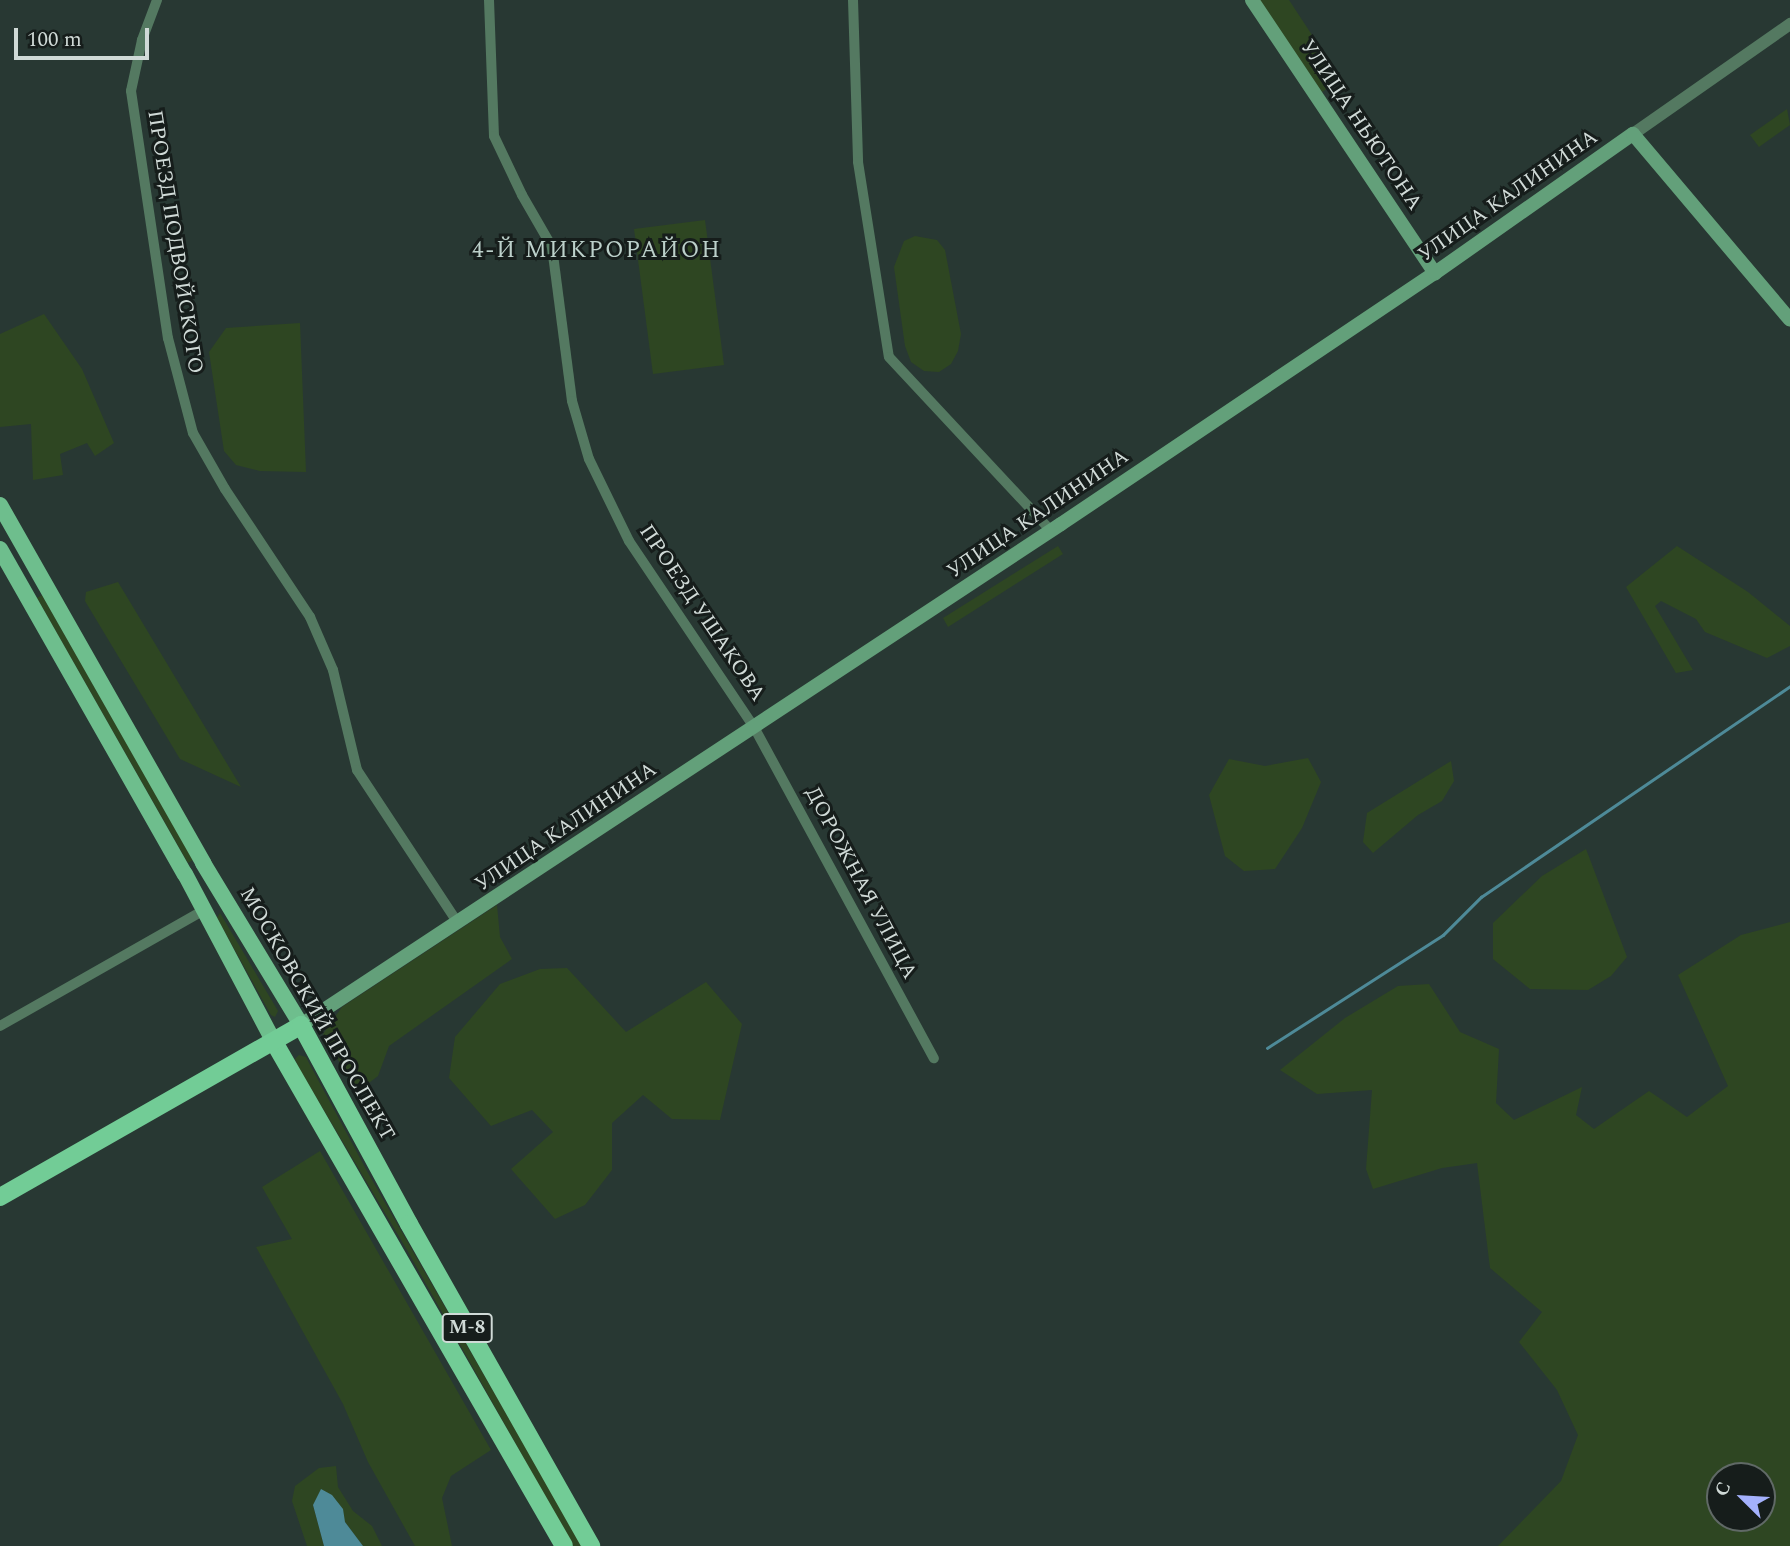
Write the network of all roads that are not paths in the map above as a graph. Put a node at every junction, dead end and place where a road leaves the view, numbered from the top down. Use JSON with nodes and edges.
{"nodes":[{"id":1,"x":157,"y":0,"type":"edge"},
{"id":2,"x":489,"y":0,"type":"edge"},
{"id":3,"x":853,"y":0,"type":"edge"},
{"id":4,"x":1252,"y":0,"type":"edge"},
{"id":5,"x":1790,"y":24,"type":"edge"},
{"id":6,"x":1633,"y":134,"type":"junction"},
{"id":7,"x":1435,"y":273,"type":"junction"},
{"id":8,"x":1790,"y":320,"type":"edge"},
{"id":9,"x":0,"y":505,"type":"edge"},
{"id":10,"x":1051,"y":531,"type":"junction"},
{"id":11,"x":0,"y":549,"type":"edge"},
{"id":12,"x":754,"y":727,"type":"junction"},
{"id":13,"x":203,"y":863,"type":"junction"},
{"id":14,"x":185,"y":874,"type":"junction"},
{"id":15,"x":224,"y":899,"type":"junction"},
{"id":16,"x":204,"y":910,"type":"junction"},
{"id":17,"x":458,"y":923,"type":"junction"},
{"id":18,"x":301,"y":1025,"type":"junction"},
{"id":19,"x":0,"y":1026,"type":"edge"},
{"id":20,"x":274,"y":1042,"type":"junction"},
{"id":21,"x":934,"y":1058,"type":"dead end"},
{"id":22,"x":0,"y":1198,"type":"edge"},
{"id":23,"x":564,"y":1546,"type":"edge"},
{"id":24,"x":591,"y":1546,"type":"edge"}],
"edges":[{"from":1,"to":17,"type":"street","name":"ПРОЕЗД ПОДВОЙСКОГО"},
{"from":2,"to":12,"type":"street","name":"ПРОЕЗД УШАКОВА"},
{"from":3,"to":10,"type":"street"},
{"from":4,"to":7,"type":"main road","name":"УЛИЦА НЬЮТОНА"},
{"from":5,"to":6,"type":"street","name":"УЛИЦА КАЛИНИНА"},
{"from":6,"to":7,"type":"main road","name":"УЛИЦА КАЛИНИНА"},
{"from":6,"to":8,"type":"main road"},
{"from":7,"to":10,"type":"main road","name":"УЛИЦА КАЛИНИНА"},
{"from":9,"to":13,"type":"main road","name":"МОСКОВСКИЙ ПРОСПЕКТ"},
{"from":10,"to":12,"type":"main road","name":"УЛИЦА КАЛИНИНА"},
{"from":11,"to":14,"type":"main road"},
{"from":12,"to":17,"type":"main road","name":"УЛИЦА КАЛИНИНА"},
{"from":12,"to":21,"type":"street","name":"ДОРОЖНАЯ УЛИЦА"},
{"from":13,"to":14,"type":"main road"},
{"from":13,"to":15,"type":"main road","name":"МОСКОВСКИЙ ПРОСПЕКТ"},
{"from":14,"to":16,"type":"main road"},
{"from":15,"to":16,"type":"main road"},
{"from":15,"to":18,"type":"main road","name":"МОСКОВСКИЙ ПРОСПЕКТ"},
{"from":16,"to":19,"type":"street"},
{"from":16,"to":20,"type":"main road"},
{"from":17,"to":18,"type":"main road","name":"УЛИЦА КАЛИНИНА"},
{"from":18,"to":20,"type":"highway"},
{"from":18,"to":24,"type":"highway","name":"МОСКОВСКИЙ ПРОСПЕКТ","number":"М-8"},
{"from":20,"to":22,"type":"highway"},
{"from":20,"to":23,"type":"highway","number":"М-8"}]}
